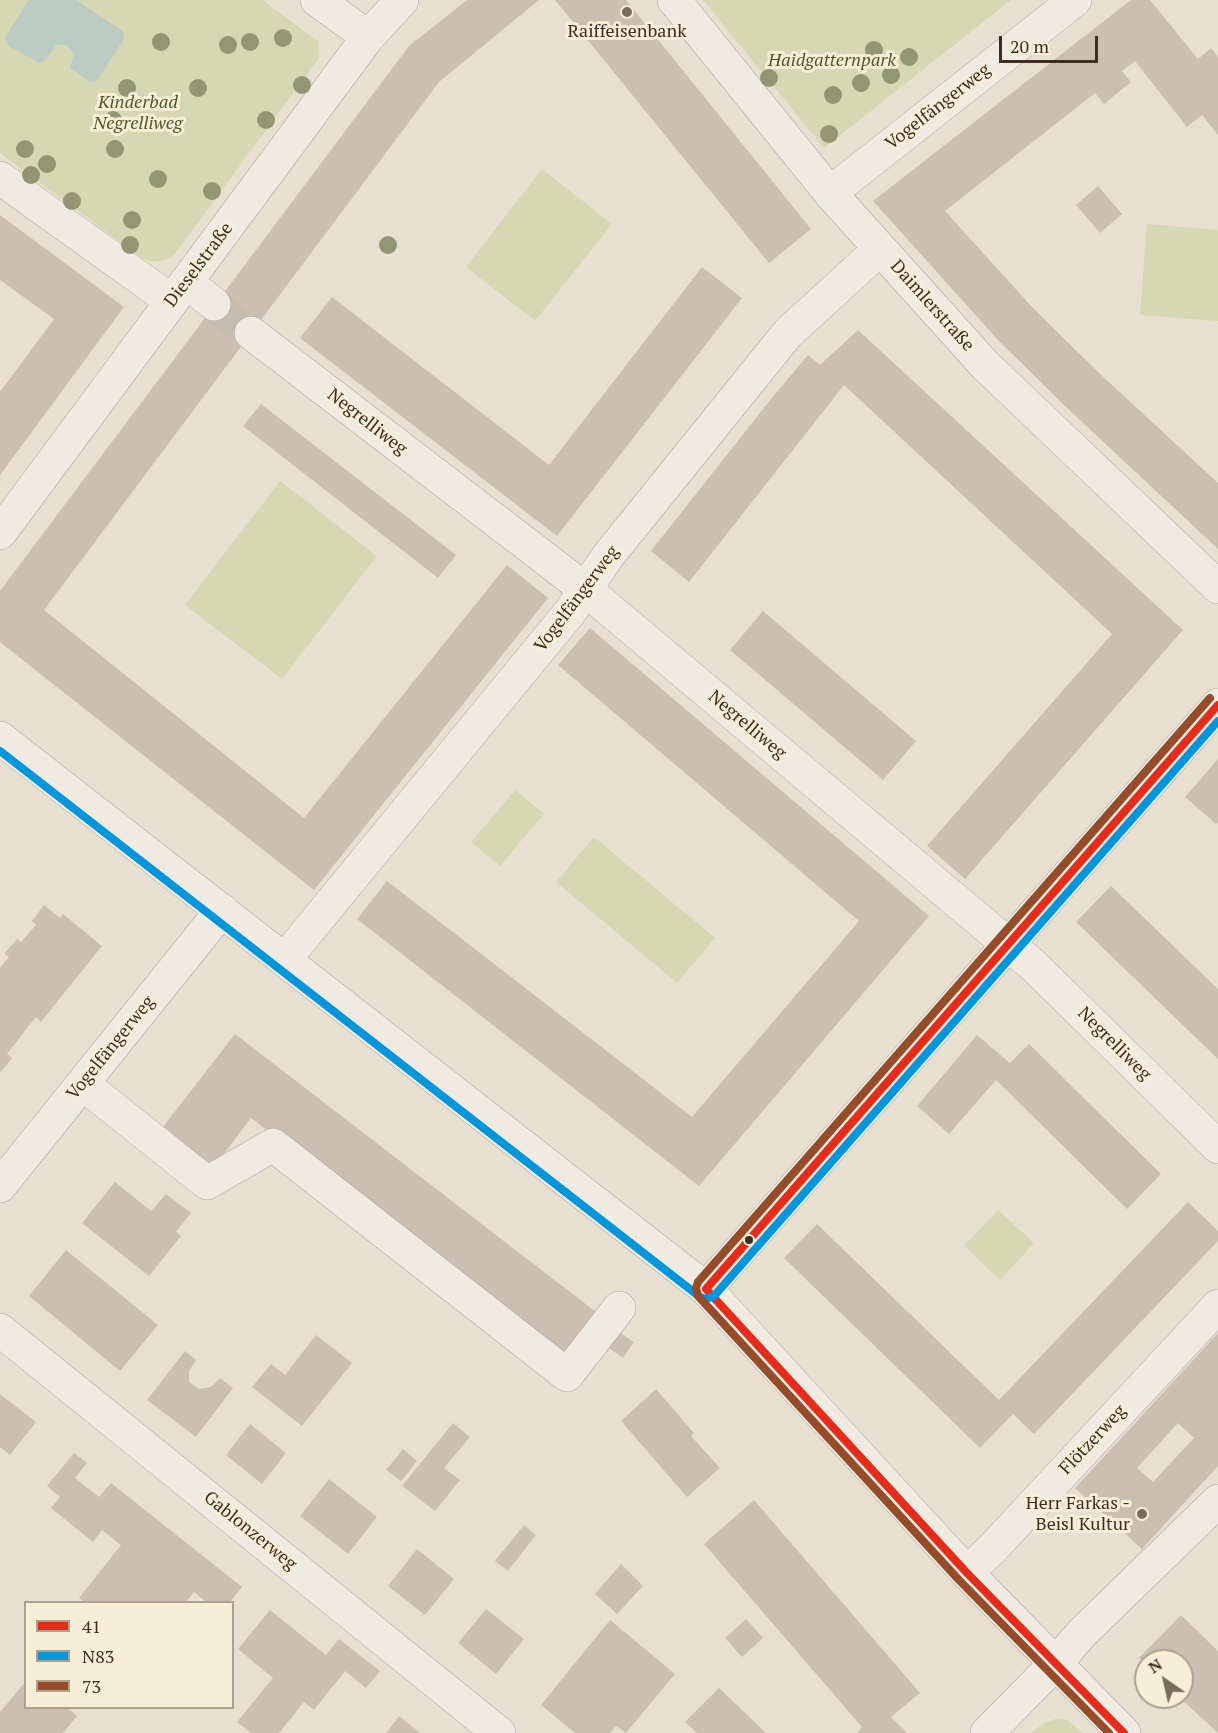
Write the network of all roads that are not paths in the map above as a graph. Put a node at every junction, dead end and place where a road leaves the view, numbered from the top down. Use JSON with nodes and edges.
{"nodes":[{"id":1,"x":317,"y":0,"type":"edge"},
{"id":2,"x":402,"y":0,"type":"edge"},
{"id":3,"x":674,"y":0,"type":"edge"},
{"id":4,"x":1075,"y":0,"type":"edge"},
{"id":5,"x":368,"y":37,"type":"junction"},
{"id":6,"x":0,"y":178,"type":"edge"},
{"id":7,"x":830,"y":193,"type":"junction"},
{"id":8,"x":880,"y":249,"type":"junction"},
{"id":9,"x":179,"y":292,"type":"junction"},
{"id":10,"x":214,"y":304,"type":"tunnel mouth"},
{"id":11,"x":251,"y":333,"type":"tunnel mouth"},
{"id":12,"x":0,"y":533,"type":"edge"},
{"id":13,"x":1218,"y":587,"type":"edge"},
{"id":14,"x":585,"y":590,"type":"junction"},
{"id":15,"x":1218,"y":705,"type":"edge"},
{"id":16,"x":0,"y":738,"type":"edge"},
{"id":17,"x":222,"y":910,"type":"junction"},
{"id":18,"x":1009,"y":945,"type":"junction"},
{"id":19,"x":285,"y":959,"type":"junction"},
{"id":20,"x":83,"y":1084,"type":"junction"},
{"id":21,"x":1218,"y":1147,"type":"edge"},
{"id":22,"x":0,"y":1186,"type":"edge"},
{"id":23,"x":706,"y":1290,"type":"junction"},
{"id":24,"x":1218,"y":1305,"type":"edge"},
{"id":25,"x":619,"y":1308,"type":"dead end"},
{"id":26,"x":0,"y":1330,"type":"edge"},
{"id":27,"x":1218,"y":1501,"type":"edge"},
{"id":28,"x":967,"y":1573,"type":"junction"},
{"id":29,"x":1055,"y":1665,"type":"junction"},
{"id":30,"x":499,"y":1733,"type":"edge"},
{"id":31,"x":987,"y":1733,"type":"edge"},
{"id":32,"x":1124,"y":1733,"type":"edge"}],
"edges":[{"from":1,"to":5,"type":"street"},
{"from":2,"to":5,"type":"street","name":"Dieselstraße"},
{"from":3,"to":7,"type":"street","name":"Daimlerstraße"},
{"from":4,"to":7,"type":"street","name":"Vogelfängerweg"},
{"from":5,"to":9,"type":"street","name":"Dieselstraße"},
{"from":6,"to":9,"type":"street"},
{"from":7,"to":8,"type":"street","name":"Daimlerstraße"},
{"from":8,"to":13,"type":"street","name":"Daimlerstraße"},
{"from":8,"to":14,"type":"street","name":"Vogelfängerweg"},
{"from":9,"to":10,"type":"street"},
{"from":9,"to":12,"type":"street","name":"Dieselstraße"},
{"from":11,"to":14,"type":"street","name":"Negrelliweg"},
{"from":14,"to":18,"type":"street","name":"Negrelliweg"},
{"from":14,"to":19,"type":"street","name":"Vogelfängerweg"},
{"from":15,"to":18,"type":"street"},
{"from":16,"to":17,"type":"street"},
{"from":17,"to":19,"type":"street"},
{"from":17,"to":20,"type":"street","name":"Vogelfängerweg"},
{"from":18,"to":21,"type":"street","name":"Negrelliweg"},
{"from":18,"to":23,"type":"street"},
{"from":19,"to":23,"type":"street"},
{"from":20,"to":22,"type":"street","name":"Vogelfängerweg"},
{"from":20,"to":25,"type":"street"},
{"from":23,"to":28,"type":"street"},
{"from":24,"to":28,"type":"street","name":"Flötzerweg"},
{"from":26,"to":30,"type":"street","name":"Gablonzerweg"},
{"from":27,"to":29,"type":"street"},
{"from":28,"to":29,"type":"street"},
{"from":29,"to":31,"type":"street"},
{"from":29,"to":32,"type":"street"}]}
